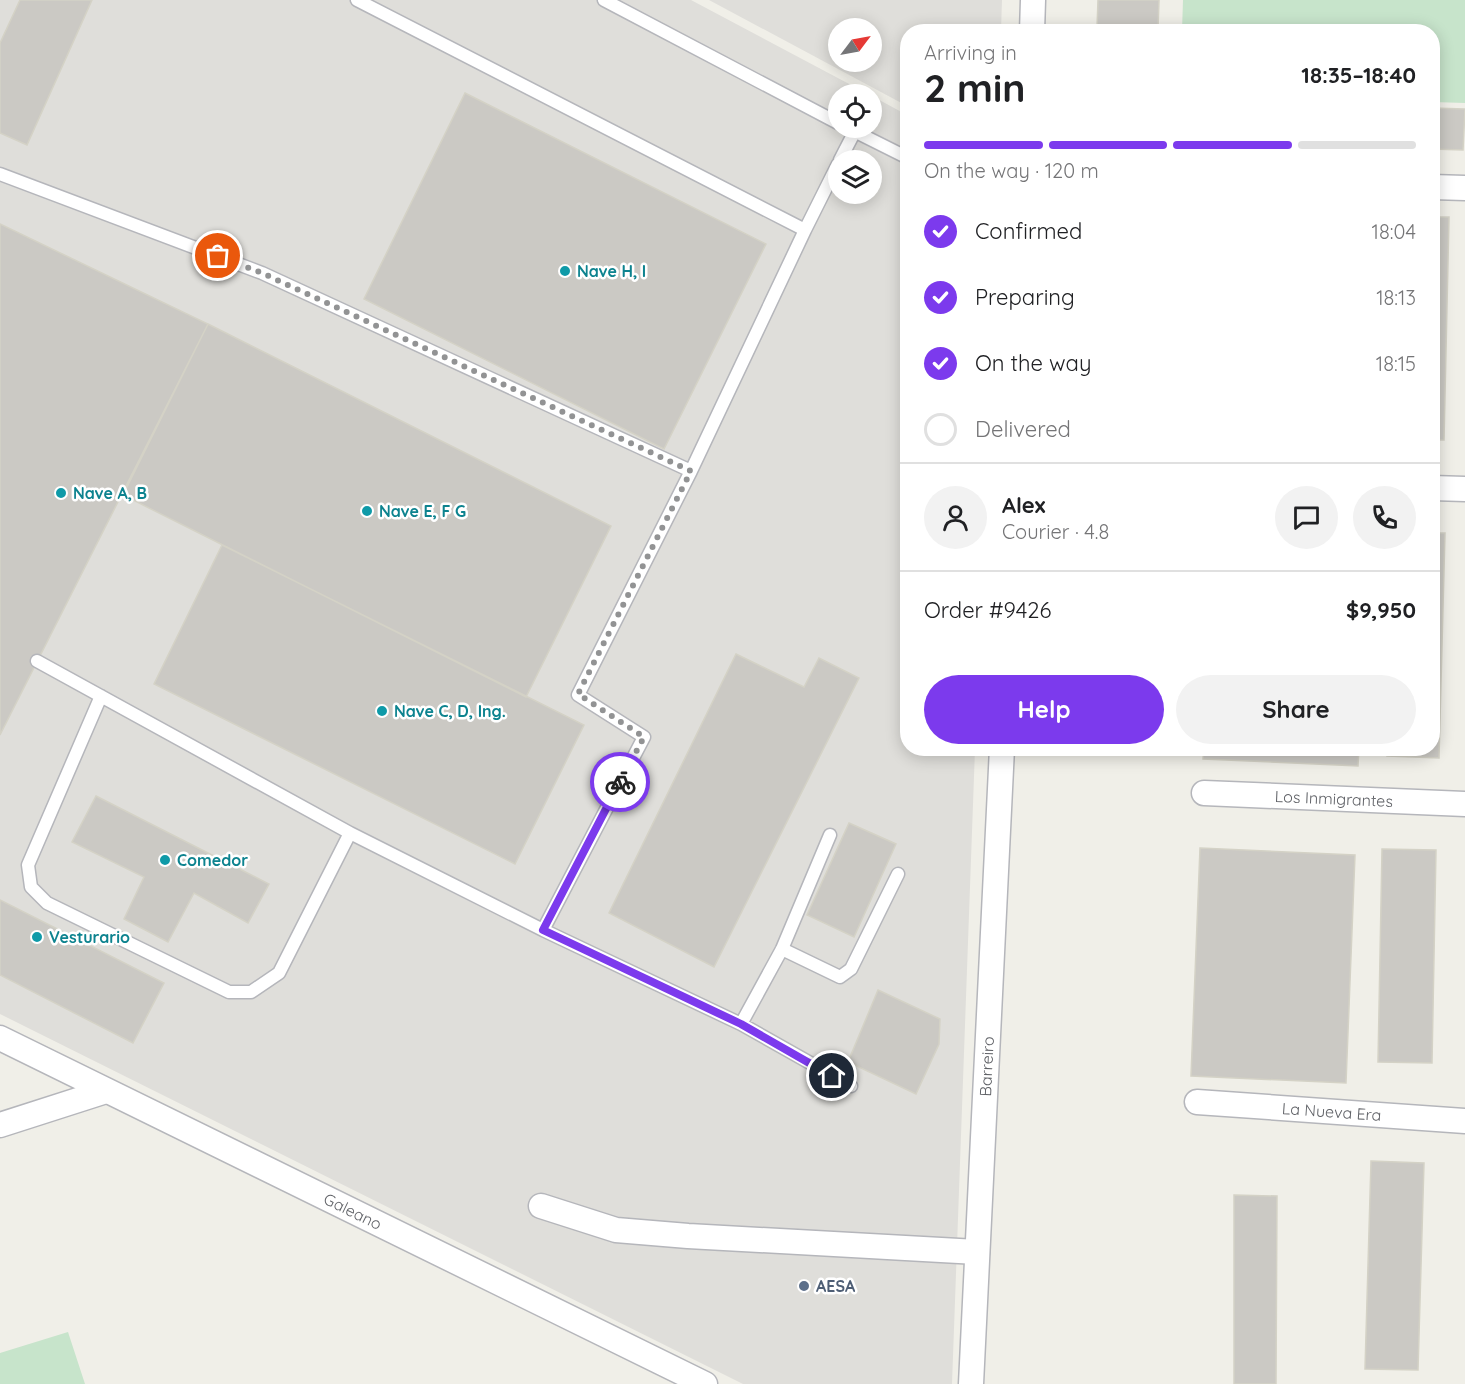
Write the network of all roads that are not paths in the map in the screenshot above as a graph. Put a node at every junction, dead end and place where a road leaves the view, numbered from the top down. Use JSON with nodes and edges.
{"nodes":[{"id":1,"x":357,"y":0,"type":"edge"},
{"id":2,"x":604,"y":0,"type":"edge"},
{"id":3,"x":1033,"y":0,"type":"edge"},
{"id":4,"x":1032,"y":24,"type":"edge"},
{"id":5,"x":828,"y":118,"type":"edge"},
{"id":6,"x":869,"y":138,"type":"edge"},
{"id":7,"x":900,"y":154,"type":"edge"},
{"id":8,"x":0,"y":174,"type":"edge"},
{"id":9,"x":828,"y":184,"type":"edge"},
{"id":10,"x":1440,"y":186,"type":"edge"},
{"id":11,"x":1465,"y":188,"type":"edge"},
{"id":12,"x":805,"y":230,"type":"junction"},
{"id":13,"x":691,"y":471,"type":"junction"},
{"id":14,"x":1440,"y":488,"type":"edge"},
{"id":15,"x":1465,"y":489,"type":"edge"},
{"id":16,"x":37,"y":661,"type":"dead end"},
{"id":17,"x":101,"y":696,"type":"junction"},
{"id":18,"x":1002,"y":756,"type":"edge"},
{"id":19,"x":1204,"y":793,"type":"dead end"},
{"id":20,"x":1465,"y":804,"type":"edge"},
{"id":21,"x":350,"y":833,"type":"junction"},
{"id":22,"x":830,"y":835,"type":"dead end"},
{"id":23,"x":898,"y":874,"type":"dead end"},
{"id":24,"x":543,"y":930,"type":"junction"},
{"id":25,"x":782,"y":949,"type":"junction"},
{"id":26,"x":741,"y":1024,"type":"junction"},
{"id":27,"x":0,"y":1038,"type":"edge"},
{"id":28,"x":850,"y":1086,"type":"dead end"},
{"id":29,"x":106,"y":1091,"type":"junction"},
{"id":30,"x":1197,"y":1102,"type":"dead end"},
{"id":31,"x":1465,"y":1121,"type":"edge"},
{"id":32,"x":0,"y":1125,"type":"edge"},
{"id":33,"x":541,"y":1206,"type":"dead end"},
{"id":34,"x":977,"y":1252,"type":"junction"},
{"id":35,"x":705,"y":1384,"type":"edge"},
{"id":36,"x":971,"y":1384,"type":"edge"}],
"edges":[{"from":1,"to":12,"type":"lane"},
{"from":2,"to":5,"type":"lane"},
{"from":3,"to":4,"type":"street"},
{"from":6,"to":7,"type":"lane"},
{"from":8,"to":13,"type":"lane"},
{"from":9,"to":12,"type":"lane"},
{"from":10,"to":11,"type":"street"},
{"from":12,"to":13,"type":"lane"},
{"from":13,"to":24,"type":"lane"},
{"from":14,"to":15,"type":"street"},
{"from":16,"to":17,"type":"lane"},
{"from":17,"to":21,"type":"lane"},
{"from":17,"to":21,"type":"lane"},
{"from":18,"to":34,"type":"street","name":"Barreiro"},
{"from":19,"to":20,"type":"street","name":"Los Inmigrantes"},
{"from":21,"to":24,"type":"lane"},
{"from":22,"to":25,"type":"lane"},
{"from":23,"to":25,"type":"lane"},
{"from":24,"to":26,"type":"lane"},
{"from":25,"to":26,"type":"lane"},
{"from":26,"to":28,"type":"lane"},
{"from":27,"to":29,"type":"street","name":"Galeano"},
{"from":29,"to":32,"type":"street"},
{"from":29,"to":35,"type":"street","name":"Galeano"},
{"from":30,"to":31,"type":"street","name":"La Nueva Era"},
{"from":33,"to":34,"type":"street"},
{"from":34,"to":36,"type":"street","name":"Barreiro"}]}
